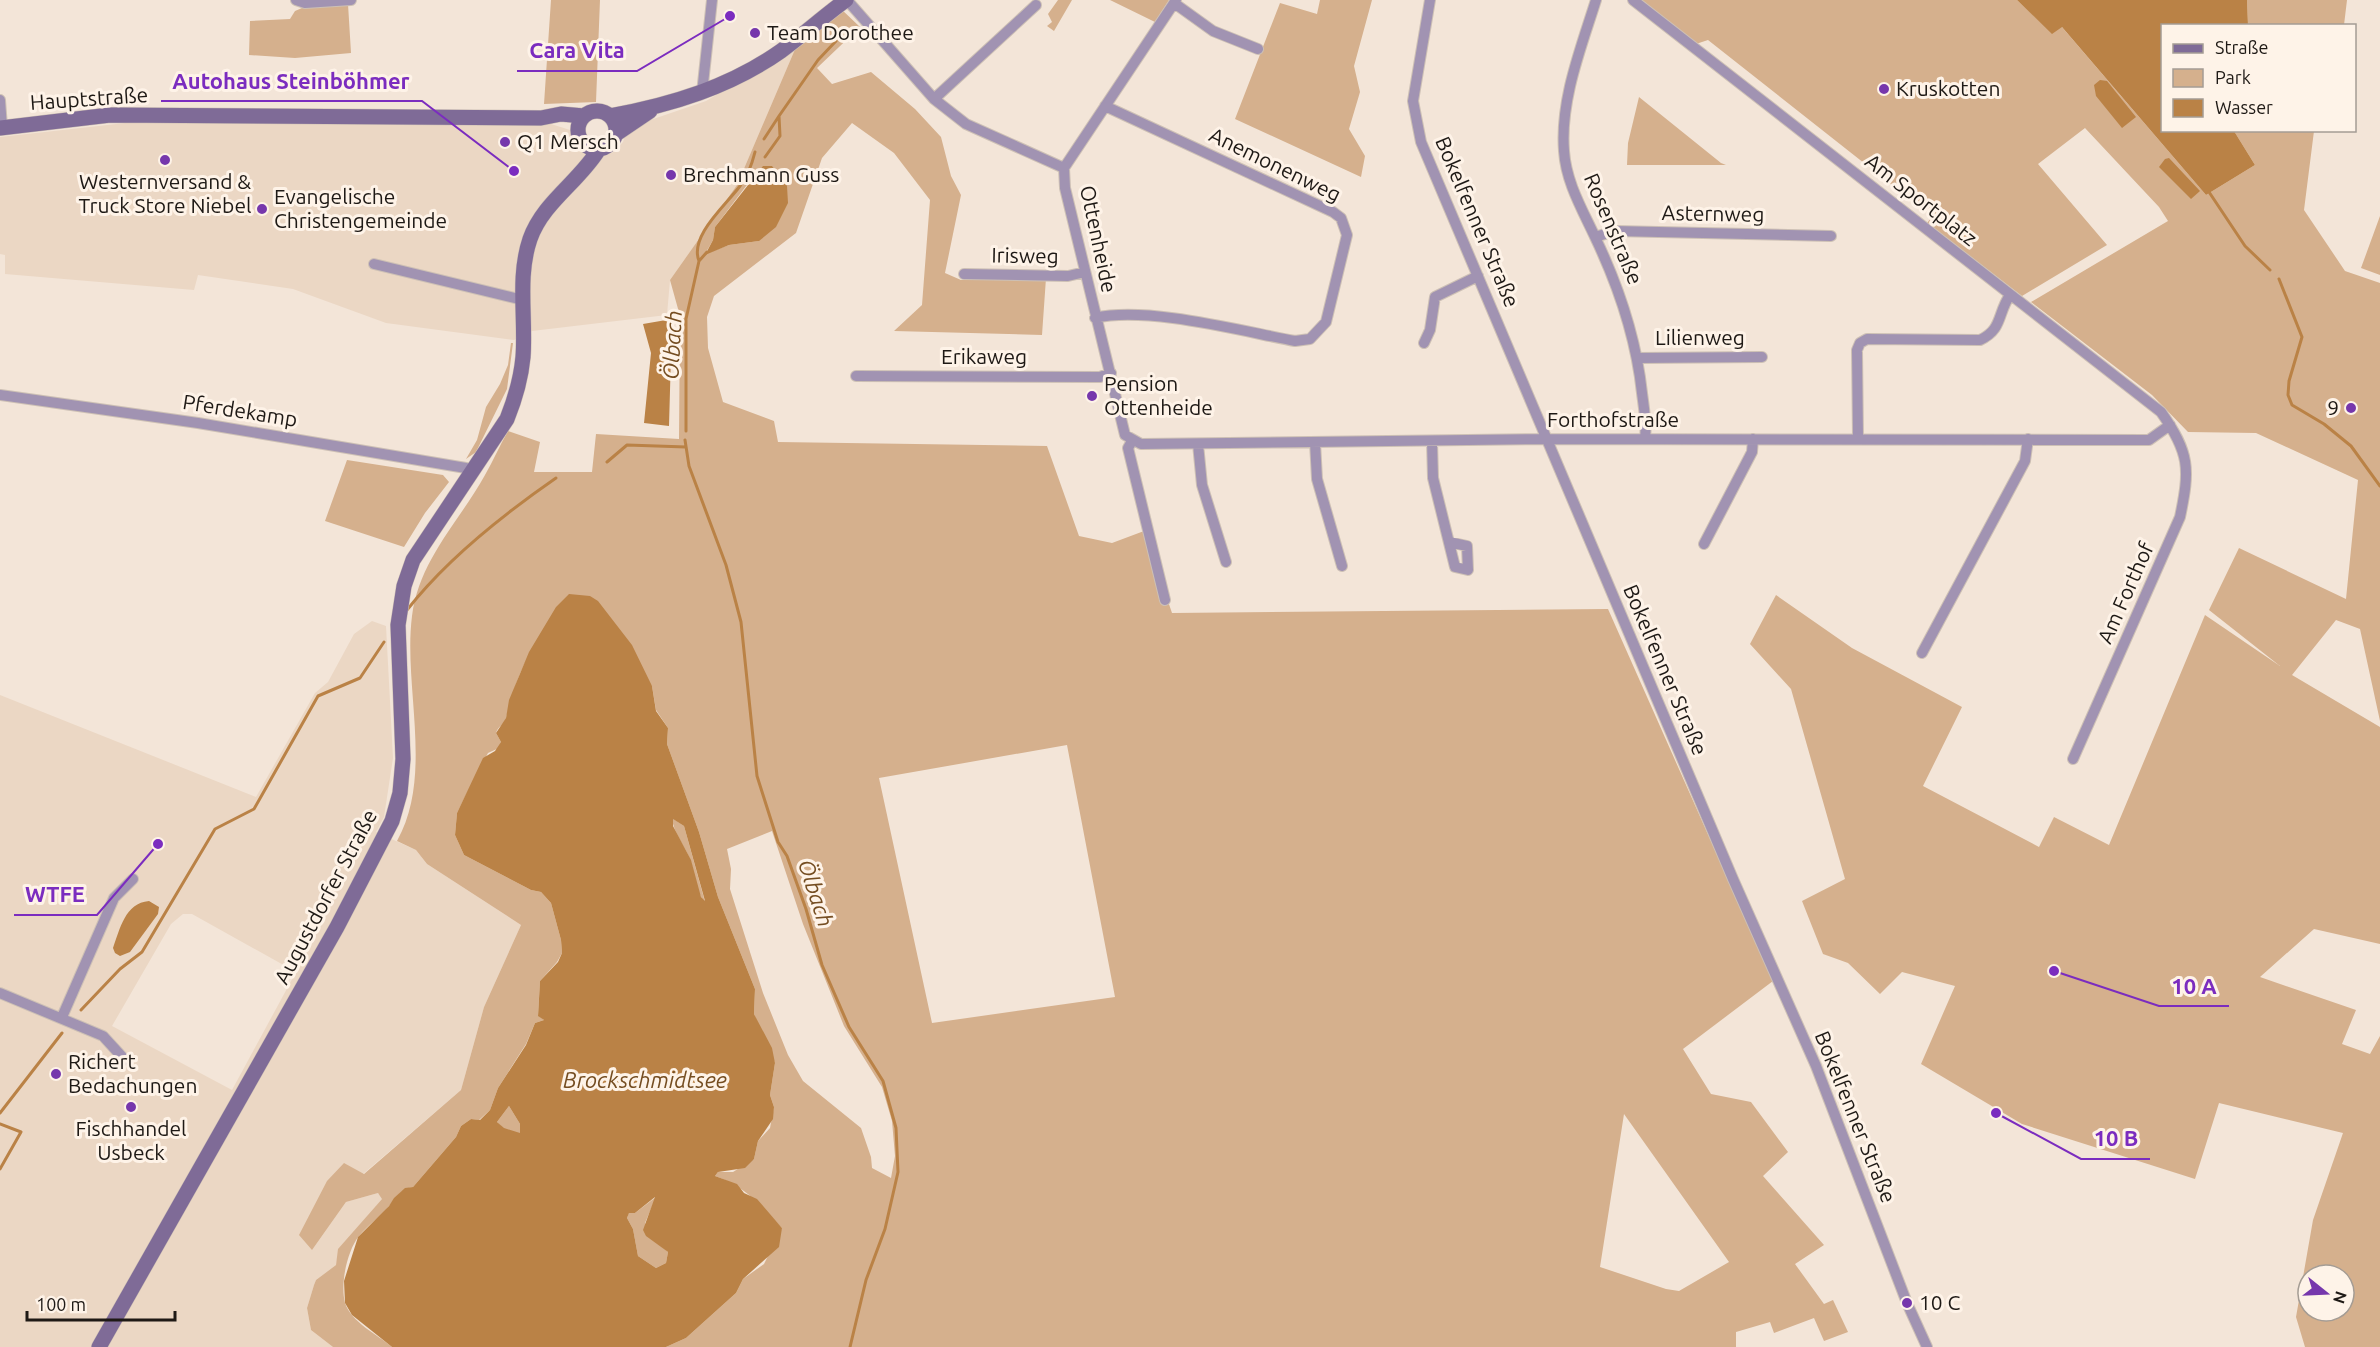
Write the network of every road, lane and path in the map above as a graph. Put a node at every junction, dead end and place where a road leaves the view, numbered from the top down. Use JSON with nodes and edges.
{"nodes":[{"id":1,"x":296,"y":0,"type":"edge"},
{"id":2,"x":351,"y":0,"type":"edge"},
{"id":3,"x":712,"y":0,"type":"edge"},
{"id":4,"x":847,"y":0,"type":"edge"},
{"id":5,"x":1430,"y":0,"type":"edge"},
{"id":6,"x":1596,"y":0,"type":"edge"},
{"id":7,"x":1633,"y":0,"type":"edge"},
{"id":8,"x":1175,"y":2,"type":"edge"},
{"id":9,"x":1036,"y":5,"type":"dead end"},
{"id":10,"x":1258,"y":48,"type":"dead end"},
{"id":11,"x":702,"y":93,"type":"junction"},
{"id":12,"x":934,"y":99,"type":"junction"},
{"id":13,"x":0,"y":100,"type":"edge"},
{"id":14,"x":660,"y":106,"type":"junction"},
{"id":15,"x":1105,"y":106,"type":"junction"},
{"id":16,"x":584,"y":116,"type":"junction"},
{"id":17,"x":610,"y":116,"type":"junction"},
{"id":18,"x":541,"y":118,"type":"junction"},
{"id":19,"x":1,"y":127,"type":"edge"},
{"id":20,"x":616,"y":134,"type":"junction"},
{"id":21,"x":579,"y":136,"type":"junction"},
{"id":22,"x":599,"y":149,"type":"junction"},
{"id":23,"x":1064,"y":168,"type":"junction"},
{"id":24,"x":577,"y":178,"type":"junction"},
{"id":25,"x":1831,"y":236,"type":"dead end"},
{"id":26,"x":1596,"y":237,"type":"junction"},
{"id":27,"x":374,"y":264,"type":"dead end"},
{"id":28,"x":1085,"y":272,"type":"junction"},
{"id":29,"x":964,"y":274,"type":"dead end"},
{"id":30,"x":1478,"y":276,"type":"junction"},
{"id":31,"x":2010,"y":295,"type":"junction"},
{"id":32,"x":523,"y":300,"type":"junction"},
{"id":33,"x":1095,"y":318,"type":"junction"},
{"id":34,"x":1424,"y":343,"type":"dead end"},
{"id":35,"x":1762,"y":357,"type":"dead end"},
{"id":36,"x":1638,"y":358,"type":"junction"},
{"id":37,"x":1111,"y":373,"type":"junction"},
{"id":38,"x":856,"y":376,"type":"dead end"},
{"id":39,"x":0,"y":395,"type":"edge"},
{"id":40,"x":2170,"y":425,"type":"junction"},
{"id":41,"x":1858,"y":438,"type":"junction"},
{"id":42,"x":2179,"y":438,"type":"joint"},
{"id":43,"x":1547,"y":439,"type":"junction"},
{"id":44,"x":1645,"y":439,"type":"junction"},
{"id":45,"x":1753,"y":439,"type":"junction"},
{"id":46,"x":2028,"y":439,"type":"junction"},
{"id":47,"x":1132,"y":441,"type":"junction"},
{"id":48,"x":1432,"y":441,"type":"junction"},
{"id":49,"x":1315,"y":442,"type":"junction"},
{"id":50,"x":1198,"y":444,"type":"junction"},
{"id":51,"x":473,"y":472,"type":"junction"},
{"id":52,"x":1449,"y":542,"type":"dead end"},
{"id":53,"x":1704,"y":544,"type":"dead end"},
{"id":54,"x":1226,"y":562,"type":"dead end"},
{"id":55,"x":1342,"y":566,"type":"dead end"},
{"id":56,"x":1165,"y":600,"type":"dead end"},
{"id":57,"x":1922,"y":653,"type":"dead end"},
{"id":58,"x":2073,"y":759,"type":"dead end"},
{"id":59,"x":133,"y":879,"type":"dead end"},
{"id":60,"x":0,"y":993,"type":"edge"},
{"id":61,"x":62,"y":1017,"type":"junction"},
{"id":62,"x":125,"y":1060,"type":"dead end"},
{"id":63,"x":99,"y":1347,"type":"edge"},
{"id":64,"x":1927,"y":1347,"type":"edge"}],
"edges":[{"from":1,"to":2,"type":"street"},
{"from":3,"to":11,"type":"street"},
{"from":4,"to":11,"type":"main road"},
{"from":4,"to":12,"type":"street"},
{"from":5,"to":30,"type":"street","name":"Bokelfenner Straße"},
{"from":6,"to":26,"type":"street","name":"Rosenstraße"},
{"from":7,"to":31,"type":"street","name":"Am Sportplatz"},
{"from":8,"to":10,"type":"street"},
{"from":8,"to":15,"type":"street","name":"Ottenheide"},
{"from":9,"to":12,"type":"street"},
{"from":11,"to":14,"type":"main road"},
{"from":12,"to":23,"type":"street"},
{"from":13,"to":19,"type":"street"},
{"from":14,"to":17,"type":"main road"},
{"from":14,"to":20,"type":"main road"},
{"from":15,"to":23,"type":"street","name":"Ottenheide"},
{"from":15,"to":33,"type":"street","name":"Anemonenweg"},
{"from":16,"to":17,"type":"main road"},
{"from":16,"to":18,"type":"main road","name":"Hauptstraße"},
{"from":16,"to":21,"type":"main road"},
{"from":17,"to":20,"type":"main road"},
{"from":18,"to":19,"type":"main road","name":"Hauptstraße"},
{"from":18,"to":21,"type":"main road","name":"Hauptstraße"},
{"from":20,"to":22,"type":"main road"},
{"from":21,"to":22,"type":"main road"},
{"from":21,"to":24,"type":"main road"},
{"from":22,"to":24,"type":"main road","name":"Augustdorfer Straße"},
{"from":23,"to":28,"type":"street","name":"Ottenheide"},
{"from":24,"to":32,"type":"main road","name":"Augustdorfer Straße"},
{"from":25,"to":26,"type":"street","name":"Asternweg"},
{"from":26,"to":36,"type":"street","name":"Rosenstraße"},
{"from":27,"to":32,"type":"street"},
{"from":28,"to":29,"type":"street","name":"Irisweg"},
{"from":28,"to":33,"type":"street","name":"Ottenheide"},
{"from":30,"to":34,"type":"street"},
{"from":30,"to":43,"type":"street","name":"Bokelfenner Straße"},
{"from":31,"to":40,"type":"street","name":"Am Sportplatz"},
{"from":31,"to":41,"type":"street"},
{"from":32,"to":51,"type":"main road","name":"Augustdorfer Straße"},
{"from":33,"to":37,"type":"street","name":"Ottenheide"},
{"from":35,"to":36,"type":"street","name":"Lilienweg"},
{"from":36,"to":44,"type":"street","name":"Rosenstraße"},
{"from":37,"to":38,"type":"street","name":"Erikaweg"},
{"from":37,"to":47,"type":"street","name":"Ottenheide"},
{"from":39,"to":51,"type":"street","name":"Pferdekamp"},
{"from":40,"to":42,"type":"street","name":"Am Sportplatz"},
{"from":40,"to":46,"type":"street","name":"Forthofstraße"},
{"from":41,"to":45,"type":"street","name":"Forthofstraße"},
{"from":41,"to":46,"type":"street","name":"Forthofstraße"},
{"from":42,"to":58,"type":"street","name":"Am Forthof"},
{"from":43,"to":44,"type":"street","name":"Forthofstraße"},
{"from":43,"to":48,"type":"street","name":"Forthofstraße"},
{"from":43,"to":64,"type":"street","name":"Bokelfenner Straße"},
{"from":44,"to":45,"type":"street","name":"Forthofstraße"},
{"from":45,"to":53,"type":"street"},
{"from":46,"to":57,"type":"street"},
{"from":47,"to":50,"type":"street"},
{"from":47,"to":56,"type":"street","name":"Ottenheide"},
{"from":48,"to":49,"type":"street","name":"Forthofstraße"},
{"from":48,"to":52,"type":"street"},
{"from":49,"to":50,"type":"street","name":"Forthofstraße"},
{"from":49,"to":55,"type":"street"},
{"from":50,"to":54,"type":"street"},
{"from":51,"to":63,"type":"main road","name":"Augustdorfer Straße"},
{"from":59,"to":61,"type":"street"},
{"from":60,"to":61,"type":"street"},
{"from":61,"to":62,"type":"street"}]}
